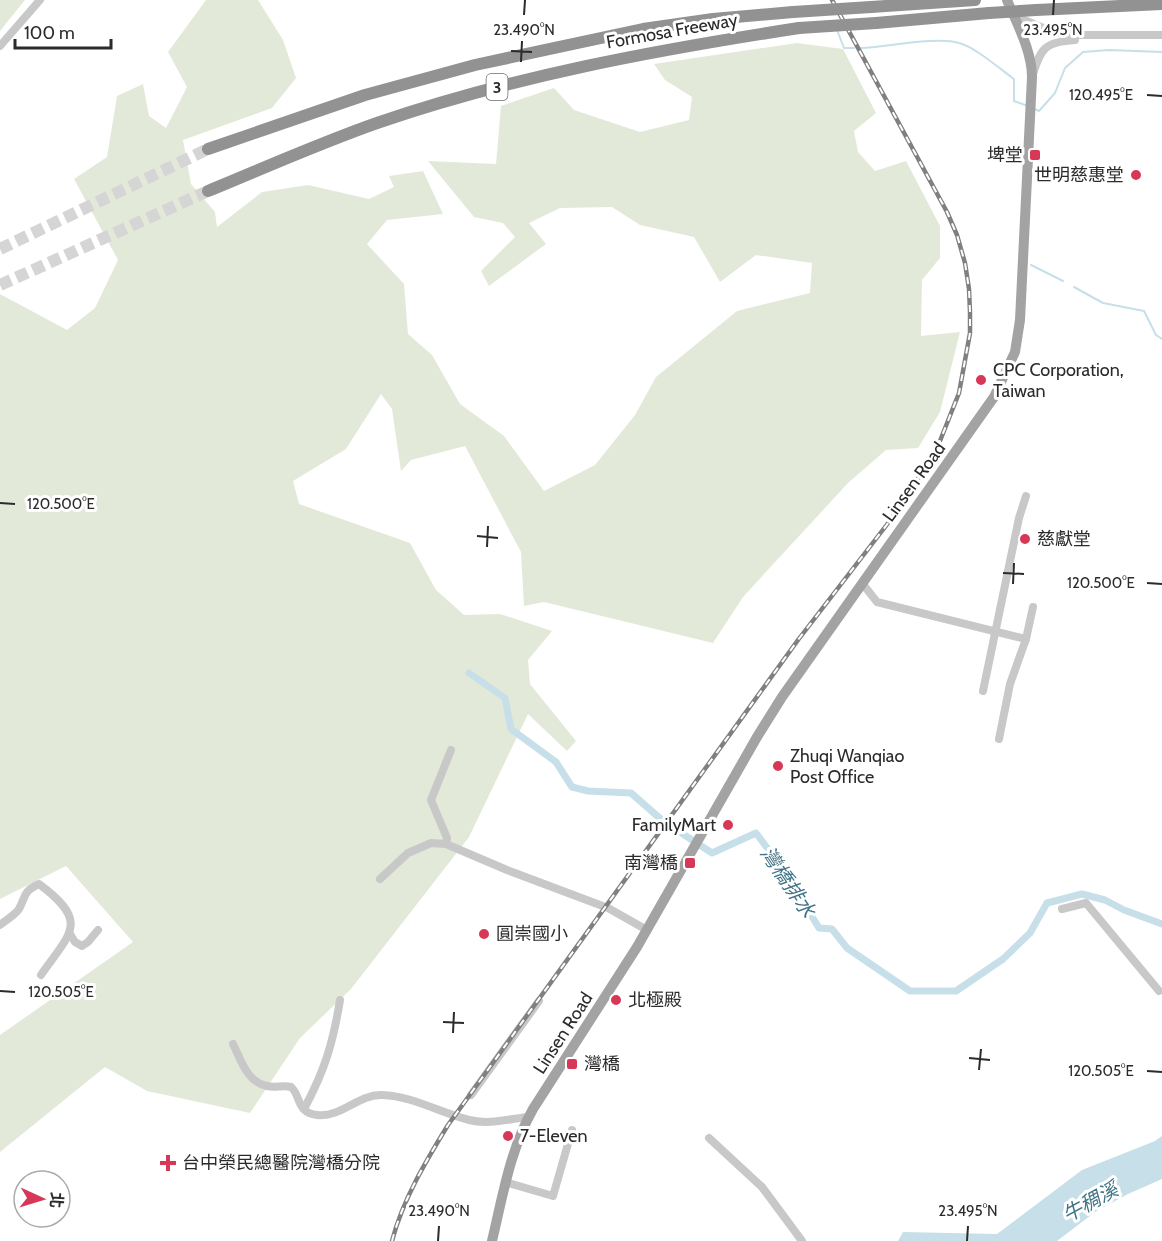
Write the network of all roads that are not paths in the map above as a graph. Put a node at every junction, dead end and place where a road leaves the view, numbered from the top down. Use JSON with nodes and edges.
{"nodes":[{"id":1,"x":39,"y":0,"type":"edge"},
{"id":2,"x":975,"y":0,"type":"edge"},
{"id":3,"x":1007,"y":0,"type":"edge"},
{"id":4,"x":1162,"y":4,"type":"edge"},
{"id":5,"x":1083,"y":9,"type":"junction"},
{"id":6,"x":1162,"y":10,"type":"edge"},
{"id":7,"x":1013,"y":15,"type":"junction"},
{"id":8,"x":1162,"y":35,"type":"edge"},
{"id":9,"x":1096,"y":36,"type":"junction"},
{"id":10,"x":0,"y":46,"type":"edge"},
{"id":11,"x":1032,"y":77,"type":"junction"},
{"id":12,"x":208,"y":149,"type":"tunnel mouth"},
{"id":13,"x":208,"y":191,"type":"tunnel mouth"},
{"id":14,"x":1026,"y":496,"type":"dead end"},
{"id":15,"x":862,"y":583,"type":"junction"},
{"id":16,"x":1033,"y":608,"type":"dead end"},
{"id":17,"x":996,"y":631,"type":"junction"},
{"id":18,"x":1026,"y":639,"type":"junction"},
{"id":19,"x":983,"y":691,"type":"dead end"},
{"id":20,"x":999,"y":739,"type":"dead end"},
{"id":21,"x":451,"y":750,"type":"dead end"},
{"id":22,"x":447,"y":844,"type":"junction"},
{"id":23,"x":380,"y":879,"type":"dead end"},
{"id":24,"x":1062,"y":909,"type":"dead end"},
{"id":25,"x":0,"y":925,"type":"edge"},
{"id":26,"x":98,"y":930,"type":"dead end"},
{"id":27,"x":647,"y":930,"type":"junction"},
{"id":28,"x":70,"y":934,"type":"junction"},
{"id":29,"x":40,"y":975,"type":"dead end"},
{"id":30,"x":1159,"y":991,"type":"dead end"},
{"id":31,"x":340,"y":1000,"type":"dead end"},
{"id":32,"x":539,"y":1001,"type":"dead end"},
{"id":33,"x":233,"y":1044,"type":"dead end"},
{"id":34,"x":471,"y":1095,"type":"dead end"},
{"id":35,"x":304,"y":1109,"type":"junction"},
{"id":36,"x":528,"y":1117,"type":"junction"},
{"id":37,"x":572,"y":1130,"type":"dead end"},
{"id":38,"x":710,"y":1138,"type":"dead end"},
{"id":39,"x":506,"y":1182,"type":"junction"},
{"id":40,"x":492,"y":1241,"type":"edge"},
{"id":41,"x":802,"y":1241,"type":"edge"}],
"edges":[{"from":1,"to":10,"type":"street"},
{"from":2,"to":12,"type":"highway","name":"Formosa Freeway","number":"3","bridge":true},
{"from":3,"to":7,"type":"main road","name":"Linsen Road"},
{"from":4,"to":5,"type":"highway","name":"Formosa Freeway","number":"3"},
{"from":5,"to":6,"type":"highway"},
{"from":5,"to":13,"type":"highway","name":"Formosa Freeway","number":"3","bridge":true},
{"from":7,"to":9,"type":"street"},
{"from":7,"to":11,"type":"main road","name":"Linsen Road"},
{"from":8,"to":9,"type":"street"},
{"from":9,"to":11,"type":"street"},
{"from":11,"to":15,"type":"main road","name":"Linsen Road"},
{"from":14,"to":17,"type":"street"},
{"from":15,"to":17,"type":"street"},
{"from":15,"to":27,"type":"main road","name":"Linsen Road"},
{"from":16,"to":18,"type":"street"},
{"from":17,"to":18,"type":"street"},
{"from":17,"to":19,"type":"street"},
{"from":18,"to":20,"type":"street"},
{"from":21,"to":22,"type":"street"},
{"from":22,"to":23,"type":"street"},
{"from":22,"to":27,"type":"street"},
{"from":24,"to":30,"type":"street"},
{"from":25,"to":28,"type":"street"},
{"from":26,"to":28,"type":"street"},
{"from":27,"to":36,"type":"main road","name":"Linsen Road"},
{"from":28,"to":29,"type":"street"},
{"from":31,"to":35,"type":"street"},
{"from":32,"to":34,"type":"street"},
{"from":33,"to":35,"type":"street"},
{"from":35,"to":36,"type":"street"},
{"from":36,"to":39,"type":"main road","name":"Linsen Road"},
{"from":37,"to":39,"type":"street"},
{"from":38,"to":41,"type":"street"},
{"from":39,"to":40,"type":"main road","name":"Linsen Road"}]}
